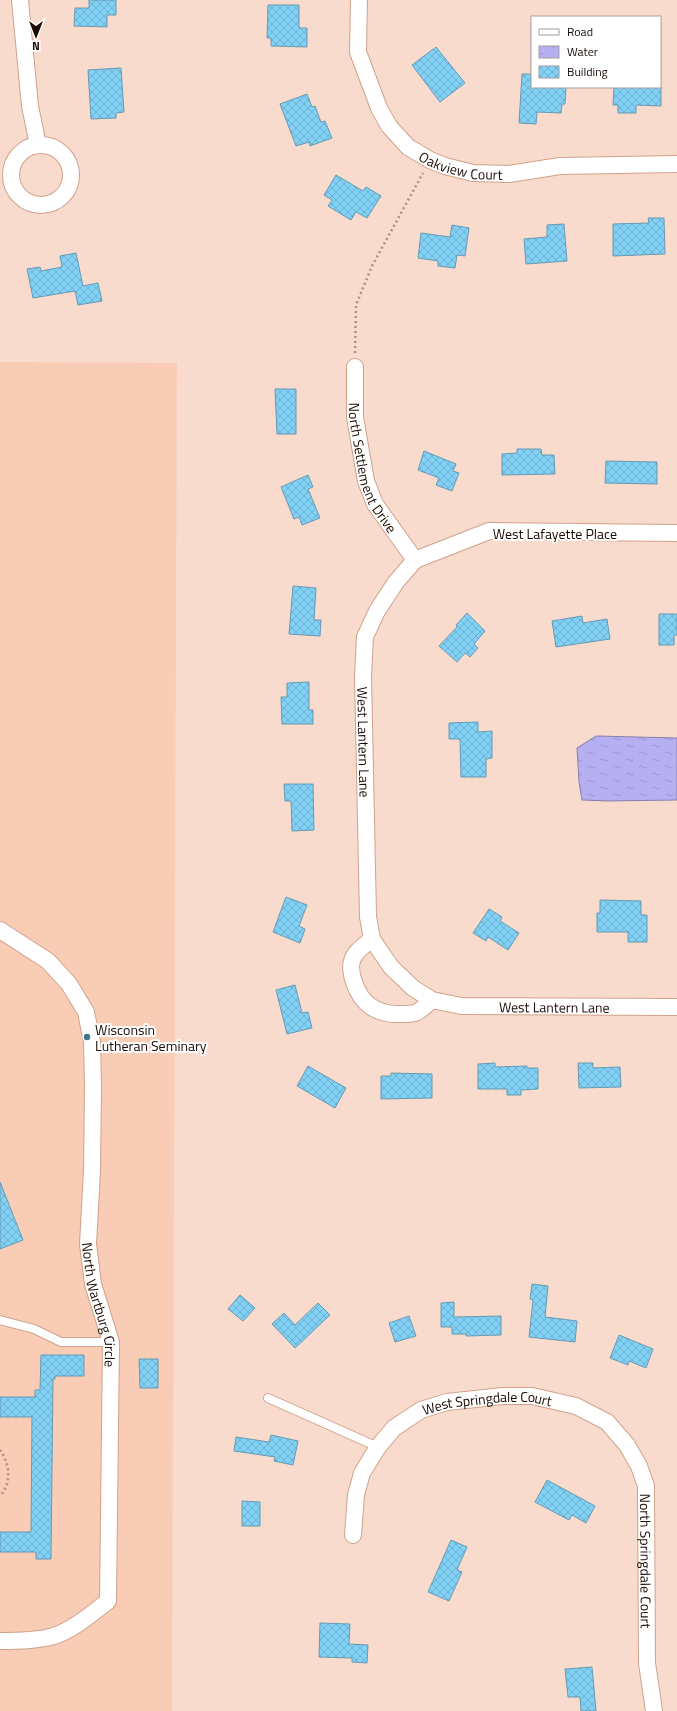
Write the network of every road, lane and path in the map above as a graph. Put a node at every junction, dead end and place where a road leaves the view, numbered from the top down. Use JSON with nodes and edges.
{"nodes":[{"id":1,"x":20,"y":0,"type":"edge"},
{"id":2,"x":359,"y":0,"type":"edge"},
{"id":3,"x":38,"y":146,"type":"dead end"},
{"id":4,"x":430,"y":160,"type":"junction"},
{"id":5,"x":677,"y":164,"type":"edge"},
{"id":6,"x":355,"y":368,"type":"joint"},
{"id":7,"x":677,"y":533,"type":"edge"},
{"id":8,"x":414,"y":560,"type":"junction"},
{"id":9,"x":0,"y":930,"type":"edge"},
{"id":10,"x":372,"y":939,"type":"junction"},
{"id":11,"x":432,"y":1000,"type":"junction"},
{"id":12,"x":677,"y":1007,"type":"edge"},
{"id":13,"x":0,"y":1320,"type":"edge"},
{"id":14,"x":111,"y":1342,"type":"junction"},
{"id":15,"x":268,"y":1398,"type":"dead end"},
{"id":16,"x":607,"y":1422,"type":"joint"},
{"id":17,"x":378,"y":1446,"type":"junction"},
{"id":18,"x":0,"y":1450,"type":"edge"},
{"id":19,"x":0,"y":1496,"type":"edge"},
{"id":20,"x":353,"y":1535,"type":"dead end"},
{"id":21,"x":0,"y":1641,"type":"edge"},
{"id":22,"x":654,"y":1711,"type":"edge"}],
"edges":[{"from":1,"to":3,"type":"street"},
{"from":2,"to":4,"type":"street","name":"Oakview Court"},
{"from":4,"to":5,"type":"street","name":"Oakview Court"},
{"from":4,"to":6,"type":"path"},
{"from":6,"to":8,"type":"street","name":"North Settlement Drive"},
{"from":7,"to":8,"type":"street","name":"West Lafayette Place"},
{"from":8,"to":10,"type":"street","name":"West Lantern Lane"},
{"from":9,"to":14,"type":"street","name":"North Wartburg Circle"},
{"from":10,"to":11,"type":"street","name":"West Lantern Lane"},
{"from":10,"to":11,"type":"street"},
{"from":11,"to":12,"type":"street","name":"West Lantern Lane"},
{"from":13,"to":14,"type":"lane"},
{"from":14,"to":21,"type":"street","name":"North Wartburg Circle"},
{"from":15,"to":17,"type":"lane"},
{"from":16,"to":17,"type":"street","name":"West Springdale Court"},
{"from":16,"to":22,"type":"street","name":"North Springdale Court"},
{"from":17,"to":20,"type":"street"},
{"from":18,"to":19,"type":"path"}]}
